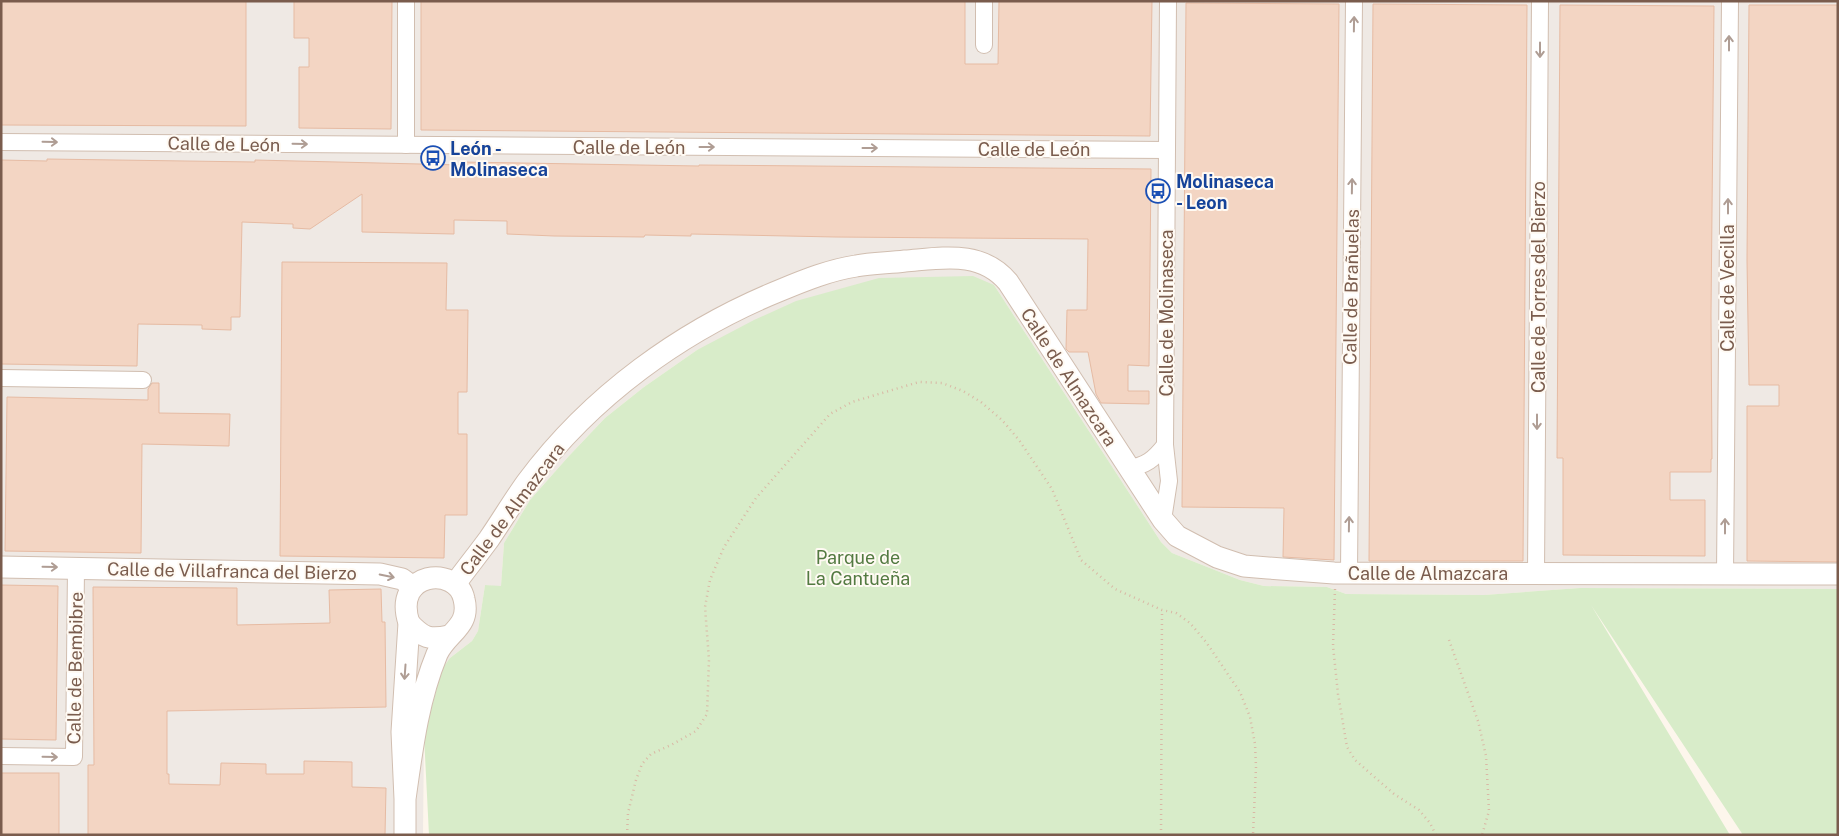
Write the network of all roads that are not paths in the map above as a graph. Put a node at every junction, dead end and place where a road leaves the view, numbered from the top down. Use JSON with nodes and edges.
{"nodes":[{"id":1,"x":406,"y":1,"type":"edge"},
{"id":2,"x":984,"y":1,"type":"edge"},
{"id":3,"x":1168,"y":1,"type":"edge"},
{"id":4,"x":1354,"y":1,"type":"edge"},
{"id":5,"x":1540,"y":1,"type":"edge"},
{"id":6,"x":1730,"y":1,"type":"edge"},
{"id":7,"x":984,"y":44,"type":"dead end"},
{"id":8,"x":1,"y":142,"type":"edge"},
{"id":9,"x":406,"y":145,"type":"junction"},
{"id":10,"x":1168,"y":150,"type":"junction"},
{"id":11,"x":1,"y":378,"type":"edge"},
{"id":12,"x":143,"y":380,"type":"dead end"},
{"id":13,"x":1165,"y":445,"type":"junction"},
{"id":14,"x":1128,"y":468,"type":"junction"},
{"id":15,"x":1163,"y":520,"type":"junction"},
{"id":16,"x":1,"y":567,"type":"edge"},
{"id":17,"x":76,"y":568,"type":"junction"},
{"id":18,"x":1341,"y":573,"type":"junction"},
{"id":19,"x":1536,"y":574,"type":"junction"},
{"id":20,"x":1725,"y":574,"type":"junction"},
{"id":21,"x":1838,"y":574,"type":"edge"},
{"id":22,"x":455,"y":584,"type":"junction"},
{"id":23,"x":413,"y":587,"type":"junction"},
{"id":24,"x":408,"y":623,"type":"junction"},
{"id":25,"x":449,"y":636,"type":"junction"},
{"id":26,"x":1,"y":756,"type":"edge"},
{"id":27,"x":405,"y":799,"type":"junction"},
{"id":28,"x":405,"y":835,"type":"edge"}],
"edges":[{"from":1,"to":9,"type":"street"},
{"from":2,"to":7,"type":"street"},
{"from":3,"to":10,"type":"street","name":"Calle de Molinaseca"},
{"from":18,"to":4,"type":"street","name":"Calle de Brañuelas","one_way":true},
{"from":5,"to":19,"type":"street","name":"Calle de Torres del Bierzo","one_way":true},
{"from":20,"to":6,"type":"street","name":"Calle de Vecilla","one_way":true},
{"from":8,"to":9,"type":"street","name":"Calle de León","one_way":true},
{"from":9,"to":10,"type":"street","name":"Calle de León","one_way":true},
{"from":10,"to":13,"type":"street","name":"Calle de Molinaseca"},
{"from":11,"to":12,"type":"street"},
{"from":13,"to":14,"type":"street"},
{"from":13,"to":15,"type":"street","name":"Calle de Molinaseca"},
{"from":14,"to":15,"type":"street","name":"Calle de Almazcara"},
{"from":14,"to":22,"type":"street","name":"Calle de Almazcara"},
{"from":15,"to":18,"type":"street","name":"Calle de Almazcara"},
{"from":16,"to":17,"type":"street","name":"Calle de Villafranca del Bierzo","one_way":true},
{"from":17,"to":23,"type":"street","name":"Calle de Villafranca del Bierzo","one_way":true},
{"from":26,"to":17,"type":"street","name":"Calle de Bembibre","one_way":true},
{"from":18,"to":19,"type":"street","name":"Calle de Almazcara"},
{"from":19,"to":20,"type":"street","name":"Calle de Almazcara"},
{"from":20,"to":21,"type":"street","name":"Calle de Almazcara"},
{"from":22,"to":23,"type":"street"},
{"from":22,"to":25,"type":"street","name":"Calle de Almazcara"},
{"from":23,"to":24,"type":"street"},
{"from":24,"to":25,"type":"street"},
{"from":24,"to":27,"type":"street","name":"Calle de Almazcara","one_way":true},
{"from":25,"to":27,"type":"street","name":"Calle de Almazcara"},
{"from":27,"to":28,"type":"street","name":"Calle de Almazcara"}]}
